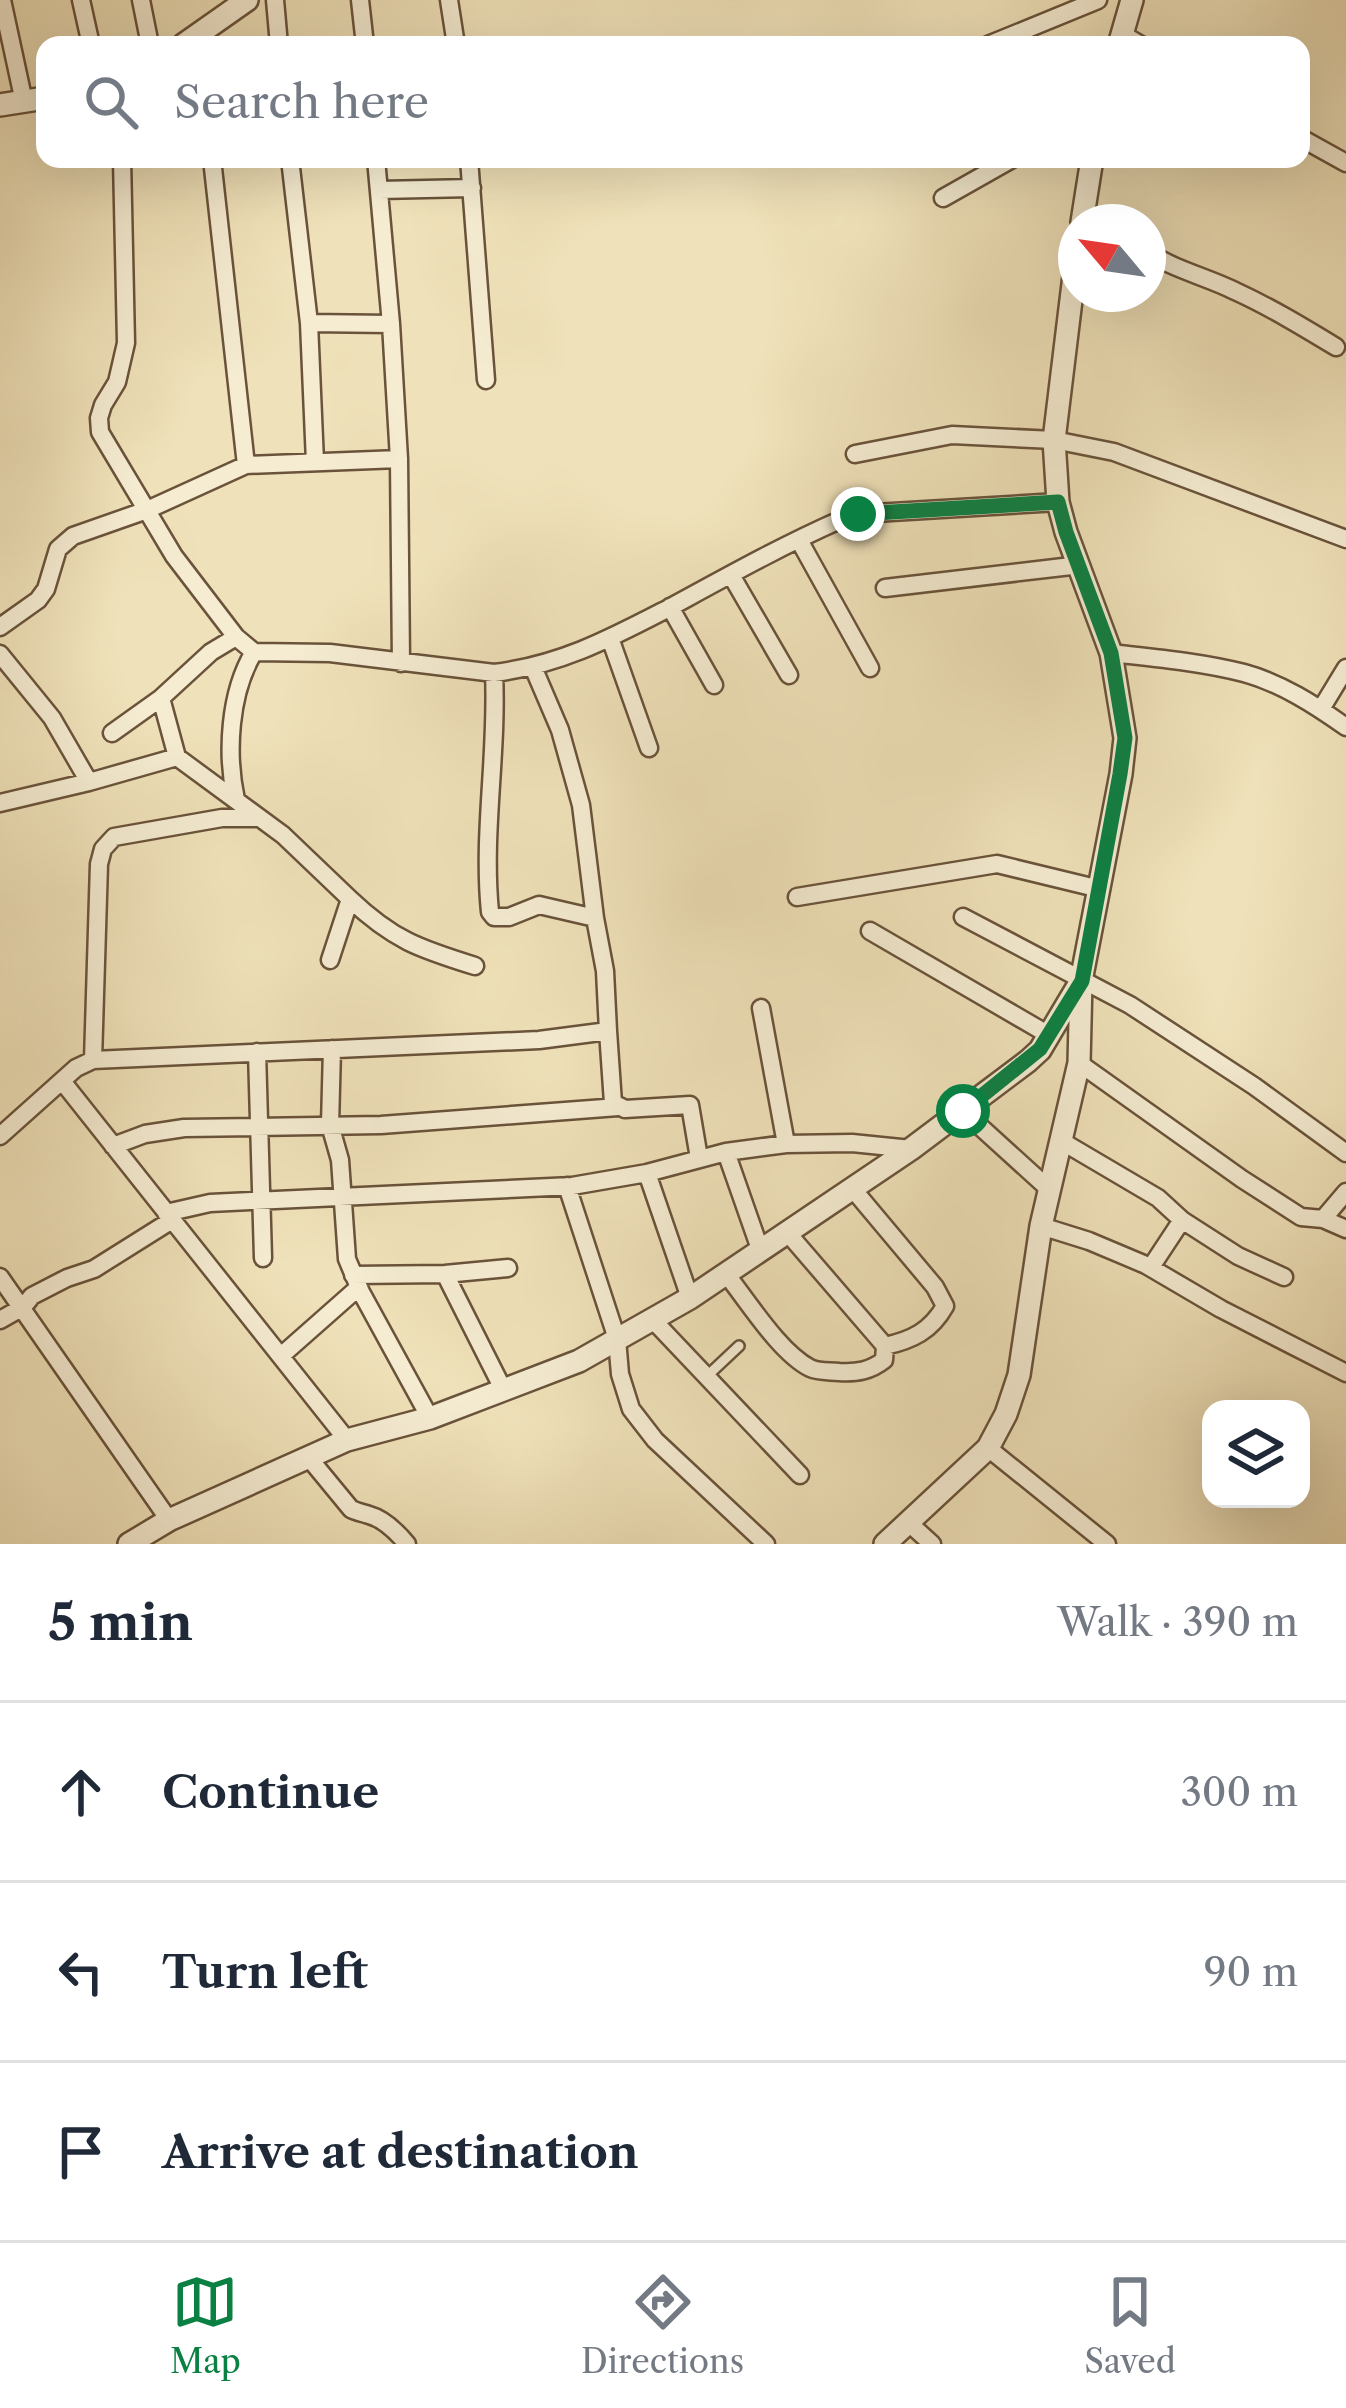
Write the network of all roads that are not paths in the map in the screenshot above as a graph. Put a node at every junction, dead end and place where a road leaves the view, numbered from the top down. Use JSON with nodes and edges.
{"nodes":[{"id":1,"x":2,"y":0,"type":"edge"},
{"id":2,"x":81,"y":0,"type":"edge"},
{"id":3,"x":141,"y":0,"type":"edge"},
{"id":4,"x":247,"y":0,"type":"edge"},
{"id":5,"x":275,"y":0,"type":"edge"},
{"id":6,"x":360,"y":0,"type":"edge"},
{"id":7,"x":449,"y":0,"type":"edge"},
{"id":8,"x":1098,"y":0,"type":"edge"},
{"id":9,"x":1132,"y":0,"type":"edge"},
{"id":10,"x":4,"y":21,"type":"edge"},
{"id":11,"x":89,"y":36,"type":"edge"},
{"id":12,"x":148,"y":36,"type":"edge"},
{"id":13,"x":199,"y":36,"type":"edge"},
{"id":14,"x":278,"y":36,"type":"edge"},
{"id":15,"x":364,"y":36,"type":"edge"},
{"id":16,"x":455,"y":36,"type":"edge"},
{"id":17,"x":1010,"y":36,"type":"edge"},
{"id":18,"x":1128,"y":36,"type":"edge"},
{"id":19,"x":35,"y":100,"type":"edge"},
{"id":20,"x":0,"y":105,"type":"edge"},
{"id":21,"x":1310,"y":143,"type":"edge"},
{"id":22,"x":1346,"y":163,"type":"edge"},
{"id":23,"x":122,"y":168,"type":"edge"},
{"id":24,"x":213,"y":168,"type":"edge"},
{"id":25,"x":291,"y":168,"type":"edge"},
{"id":26,"x":377,"y":168,"type":"edge"},
{"id":27,"x":470,"y":168,"type":"edge"},
{"id":28,"x":996,"y":168,"type":"edge"},
{"id":29,"x":1091,"y":168,"type":"edge"},
{"id":30,"x":472,"y":188,"type":"junction"},
{"id":31,"x":380,"y":190,"type":"junction"},
{"id":32,"x":944,"y":198,"type":"dead end"},
{"id":33,"x":1085,"y":204,"type":"edge"},
{"id":34,"x":1166,"y":262,"type":"edge"},
{"id":35,"x":1070,"y":312,"type":"edge"},
{"id":36,"x":310,"y":323,"type":"junction"},
{"id":37,"x":391,"y":323,"type":"junction"},
{"id":38,"x":1336,"y":346,"type":"dead end"},
{"id":39,"x":486,"y":380,"type":"dead end"},
{"id":40,"x":1054,"y":440,"type":"junction"},
{"id":41,"x":855,"y":454,"type":"dead end"},
{"id":42,"x":399,"y":459,"type":"junction"},
{"id":43,"x":315,"y":462,"type":"junction"},
{"id":44,"x":246,"y":464,"type":"junction"},
{"id":45,"x":1058,"y":502,"type":"junction"},
{"id":46,"x":147,"y":510,"type":"junction"},
{"id":47,"x":1346,"y":539,"type":"edge"},
{"id":48,"x":800,"y":540,"type":"junction"},
{"id":49,"x":1080,"y":565,"type":"junction"},
{"id":50,"x":731,"y":575,"type":"junction"},
{"id":51,"x":885,"y":588,"type":"dead end"},
{"id":52,"x":670,"y":607,"type":"junction"},
{"id":53,"x":0,"y":626,"type":"edge"},
{"id":54,"x":236,"y":637,"type":"junction"},
{"id":55,"x":610,"y":638,"type":"junction"},
{"id":56,"x":254,"y":652,"type":"junction"},
{"id":57,"x":1111,"y":653,"type":"junction"},
{"id":58,"x":0,"y":654,"type":"edge"},
{"id":59,"x":401,"y":663,"type":"junction"},
{"id":60,"x":532,"y":667,"type":"junction"},
{"id":61,"x":870,"y":668,"type":"dead end"},
{"id":62,"x":1346,"y":668,"type":"edge"},
{"id":63,"x":494,"y":673,"type":"junction"},
{"id":64,"x":789,"y":675,"type":"dead end"},
{"id":65,"x":714,"y":685,"type":"dead end"},
{"id":66,"x":161,"y":698,"type":"junction"},
{"id":67,"x":1321,"y":709,"type":"junction"},
{"id":68,"x":1346,"y":727,"type":"edge"},
{"id":69,"x":112,"y":733,"type":"dead end"},
{"id":70,"x":649,"y":748,"type":"dead end"},
{"id":71,"x":177,"y":758,"type":"junction"},
{"id":72,"x":89,"y":782,"type":"junction"},
{"id":73,"x":236,"y":800,"type":"junction"},
{"id":74,"x":0,"y":802,"type":"edge"},
{"id":75,"x":258,"y":818,"type":"junction"},
{"id":76,"x":1100,"y":889,"type":"junction"},
{"id":77,"x":797,"y":896,"type":"dead end"},
{"id":78,"x":350,"y":899,"type":"junction"},
{"id":79,"x":595,"y":917,"type":"junction"},
{"id":80,"x":963,"y":917,"type":"dead end"},
{"id":81,"x":870,"y":931,"type":"dead end"},
{"id":82,"x":331,"y":960,"type":"dead end"},
{"id":83,"x":475,"y":966,"type":"dead end"},
{"id":84,"x":1082,"y":981,"type":"junction"},
{"id":85,"x":761,"y":1008,"type":"dead end"},
{"id":86,"x":608,"y":1031,"type":"junction"},
{"id":87,"x":1049,"y":1035,"type":"junction"},
{"id":88,"x":332,"y":1049,"type":"junction"},
{"id":89,"x":257,"y":1052,"type":"junction"},
{"id":90,"x":93,"y":1060,"type":"junction"},
{"id":91,"x":1079,"y":1063,"type":"junction"},
{"id":92,"x":62,"y":1081,"type":"junction"},
{"id":93,"x":618,"y":1107,"type":"junction"},
{"id":94,"x":963,"y":1111,"type":"junction"},
{"id":95,"x":260,"y":1125,"type":"junction"},
{"id":96,"x":330,"y":1125,"type":"junction"},
{"id":97,"x":0,"y":1136,"type":"edge"},
{"id":98,"x":1063,"y":1142,"type":"junction"},
{"id":99,"x":786,"y":1144,"type":"junction"},
{"id":100,"x":113,"y":1146,"type":"junction"},
{"id":101,"x":911,"y":1149,"type":"junction"},
{"id":102,"x":726,"y":1152,"type":"junction"},
{"id":103,"x":1346,"y":1153,"type":"edge"},
{"id":104,"x":699,"y":1158,"type":"junction"},
{"id":105,"x":647,"y":1173,"type":"junction"},
{"id":106,"x":567,"y":1186,"type":"junction"},
{"id":107,"x":852,"y":1188,"type":"junction"},
{"id":108,"x":1050,"y":1190,"type":"junction"},
{"id":109,"x":1346,"y":1192,"type":"edge"},
{"id":110,"x":343,"y":1198,"type":"junction"},
{"id":111,"x":263,"y":1201,"type":"junction"},
{"id":112,"x":169,"y":1217,"type":"junction"},
{"id":113,"x":1182,"y":1220,"type":"junction"},
{"id":114,"x":1323,"y":1220,"type":"junction"},
{"id":115,"x":1041,"y":1226,"type":"junction"},
{"id":116,"x":1346,"y":1229,"type":"edge"},
{"id":117,"x":786,"y":1232,"type":"junction"},
{"id":118,"x":760,"y":1249,"type":"junction"},
{"id":119,"x":263,"y":1258,"type":"dead end"},
{"id":120,"x":1151,"y":1267,"type":"junction"},
{"id":121,"x":508,"y":1268,"type":"dead end"},
{"id":122,"x":445,"y":1274,"type":"junction"},
{"id":123,"x":726,"y":1274,"type":"junction"},
{"id":124,"x":0,"y":1277,"type":"edge"},
{"id":125,"x":1284,"y":1277,"type":"dead end"},
{"id":126,"x":356,"y":1281,"type":"junction"},
{"id":127,"x":690,"y":1298,"type":"junction"},
{"id":128,"x":23,"y":1307,"type":"junction"},
{"id":129,"x":652,"y":1319,"type":"junction"},
{"id":130,"x":0,"y":1320,"type":"edge"},
{"id":131,"x":617,"y":1339,"type":"junction"},
{"id":132,"x":740,"y":1346,"type":"dead end"},
{"id":133,"x":885,"y":1346,"type":"junction"},
{"id":134,"x":282,"y":1355,"type":"junction"},
{"id":135,"x":1346,"y":1372,"type":"edge"},
{"id":136,"x":706,"y":1377,"type":"junction"},
{"id":137,"x":504,"y":1391,"type":"junction"},
{"id":138,"x":430,"y":1418,"type":"junction"},
{"id":139,"x":347,"y":1440,"type":"junction"},
{"id":140,"x":988,"y":1448,"type":"junction"},
{"id":141,"x":308,"y":1458,"type":"junction"},
{"id":142,"x":800,"y":1475,"type":"dead end"},
{"id":143,"x":169,"y":1520,"type":"junction"},
{"id":144,"x":909,"y":1523,"type":"junction"},
{"id":145,"x":129,"y":1544,"type":"edge"},
{"id":146,"x":407,"y":1544,"type":"edge"},
{"id":147,"x":766,"y":1544,"type":"edge"},
{"id":148,"x":885,"y":1544,"type":"edge"},
{"id":149,"x":932,"y":1544,"type":"edge"},
{"id":150,"x":1107,"y":1544,"type":"edge"}],
"edges":[{"from":1,"to":10,"type":"street"},
{"from":2,"to":11,"type":"street"},
{"from":3,"to":12,"type":"street"},
{"from":4,"to":13,"type":"street"},
{"from":5,"to":14,"type":"street"},
{"from":6,"to":15,"type":"street"},
{"from":7,"to":16,"type":"street"},
{"from":8,"to":17,"type":"street"},
{"from":9,"to":18,"type":"street"},
{"from":10,"to":19,"type":"street"},
{"from":19,"to":20,"type":"street"},
{"from":21,"to":22,"type":"street"},
{"from":23,"to":46,"type":"street"},
{"from":24,"to":44,"type":"street"},
{"from":25,"to":36,"type":"street"},
{"from":26,"to":31,"type":"street"},
{"from":27,"to":30,"type":"street"},
{"from":28,"to":32,"type":"street"},
{"from":29,"to":33,"type":"street"},
{"from":30,"to":31,"type":"street"},
{"from":30,"to":39,"type":"street"},
{"from":31,"to":37,"type":"street"},
{"from":34,"to":38,"type":"street"},
{"from":35,"to":40,"type":"street"},
{"from":36,"to":37,"type":"street"},
{"from":36,"to":43,"type":"street"},
{"from":37,"to":42,"type":"street"},
{"from":40,"to":41,"type":"street"},
{"from":40,"to":45,"type":"street"},
{"from":40,"to":47,"type":"street"},
{"from":42,"to":43,"type":"street"},
{"from":42,"to":59,"type":"street"},
{"from":43,"to":44,"type":"street"},
{"from":44,"to":46,"type":"street"},
{"from":45,"to":48,"type":"street"},
{"from":45,"to":49,"type":"street"},
{"from":46,"to":53,"type":"street"},
{"from":46,"to":54,"type":"street"},
{"from":48,"to":50,"type":"street"},
{"from":48,"to":61,"type":"street"},
{"from":49,"to":51,"type":"street"},
{"from":49,"to":57,"type":"street"},
{"from":50,"to":52,"type":"street"},
{"from":50,"to":64,"type":"street"},
{"from":52,"to":55,"type":"street"},
{"from":52,"to":65,"type":"street"},
{"from":54,"to":56,"type":"street"},
{"from":54,"to":66,"type":"street"},
{"from":55,"to":60,"type":"street"},
{"from":55,"to":70,"type":"street"},
{"from":56,"to":59,"type":"street"},
{"from":56,"to":73,"type":"street"},
{"from":57,"to":67,"type":"street"},
{"from":57,"to":76,"type":"street"},
{"from":58,"to":72,"type":"street"},
{"from":59,"to":63,"type":"street"},
{"from":60,"to":63,"type":"street"},
{"from":60,"to":79,"type":"street"},
{"from":62,"to":67,"type":"street"},
{"from":63,"to":79,"type":"street"},
{"from":66,"to":69,"type":"street"},
{"from":66,"to":71,"type":"street"},
{"from":67,"to":68,"type":"street"},
{"from":71,"to":72,"type":"street"},
{"from":71,"to":73,"type":"street"},
{"from":72,"to":74,"type":"street"},
{"from":73,"to":75,"type":"street"},
{"from":75,"to":78,"type":"street"},
{"from":75,"to":90,"type":"street"},
{"from":76,"to":77,"type":"street"},
{"from":76,"to":84,"type":"street"},
{"from":78,"to":82,"type":"street"},
{"from":78,"to":83,"type":"street"},
{"from":79,"to":86,"type":"street"},
{"from":80,"to":84,"type":"street"},
{"from":81,"to":87,"type":"street"},
{"from":84,"to":87,"type":"street"},
{"from":84,"to":91,"type":"street"},
{"from":84,"to":103,"type":"street"},
{"from":85,"to":99,"type":"street"},
{"from":86,"to":88,"type":"street"},
{"from":86,"to":93,"type":"street"},
{"from":87,"to":94,"type":"street"},
{"from":88,"to":89,"type":"street"},
{"from":88,"to":96,"type":"street"},
{"from":89,"to":90,"type":"street"},
{"from":89,"to":95,"type":"street"},
{"from":90,"to":92,"type":"street"},
{"from":91,"to":98,"type":"street"},
{"from":91,"to":114,"type":"street"},
{"from":92,"to":97,"type":"street"},
{"from":92,"to":100,"type":"street"},
{"from":93,"to":96,"type":"street"},
{"from":93,"to":104,"type":"street"},
{"from":94,"to":101,"type":"street"},
{"from":94,"to":108,"type":"street"},
{"from":95,"to":96,"type":"street"},
{"from":95,"to":100,"type":"street"},
{"from":95,"to":111,"type":"street"},
{"from":96,"to":110,"type":"street"},
{"from":98,"to":108,"type":"street"},
{"from":98,"to":113,"type":"street"},
{"from":99,"to":101,"type":"street"},
{"from":99,"to":102,"type":"street"},
{"from":100,"to":112,"type":"street"},
{"from":101,"to":107,"type":"street"},
{"from":102,"to":104,"type":"street"},
{"from":102,"to":118,"type":"street"},
{"from":104,"to":105,"type":"street"},
{"from":105,"to":106,"type":"street"},
{"from":105,"to":127,"type":"street"},
{"from":106,"to":110,"type":"street"},
{"from":106,"to":131,"type":"street"},
{"from":107,"to":117,"type":"street"},
{"from":107,"to":133,"type":"street"},
{"from":108,"to":115,"type":"street"},
{"from":109,"to":114,"type":"street"},
{"from":110,"to":111,"type":"street"},
{"from":110,"to":126,"type":"street"},
{"from":111,"to":112,"type":"street"},
{"from":111,"to":119,"type":"street"},
{"from":112,"to":128,"type":"street"},
{"from":112,"to":134,"type":"street"},
{"from":113,"to":120,"type":"street"},
{"from":113,"to":125,"type":"street"},
{"from":114,"to":116,"type":"street"},
{"from":115,"to":120,"type":"street"},
{"from":115,"to":140,"type":"street"},
{"from":117,"to":118,"type":"street"},
{"from":117,"to":133,"type":"street"},
{"from":118,"to":123,"type":"street"},
{"from":120,"to":135,"type":"street"},
{"from":121,"to":122,"type":"street"},
{"from":122,"to":126,"type":"street"},
{"from":122,"to":137,"type":"street"},
{"from":123,"to":127,"type":"street"},
{"from":123,"to":133,"type":"street"},
{"from":124,"to":128,"type":"street"},
{"from":126,"to":134,"type":"street"},
{"from":126,"to":138,"type":"street"},
{"from":127,"to":129,"type":"street"},
{"from":128,"to":130,"type":"street"},
{"from":128,"to":143,"type":"street"},
{"from":129,"to":131,"type":"street"},
{"from":129,"to":136,"type":"street"},
{"from":131,"to":137,"type":"street"},
{"from":131,"to":147,"type":"street"},
{"from":132,"to":136,"type":"lane"},
{"from":134,"to":139,"type":"street"},
{"from":136,"to":142,"type":"street"},
{"from":137,"to":138,"type":"street"},
{"from":138,"to":139,"type":"street"},
{"from":139,"to":141,"type":"street"},
{"from":140,"to":144,"type":"street"},
{"from":140,"to":150,"type":"street"},
{"from":141,"to":143,"type":"street"},
{"from":141,"to":146,"type":"street"},
{"from":143,"to":145,"type":"street"},
{"from":144,"to":148,"type":"street"},
{"from":144,"to":149,"type":"street"}]}
